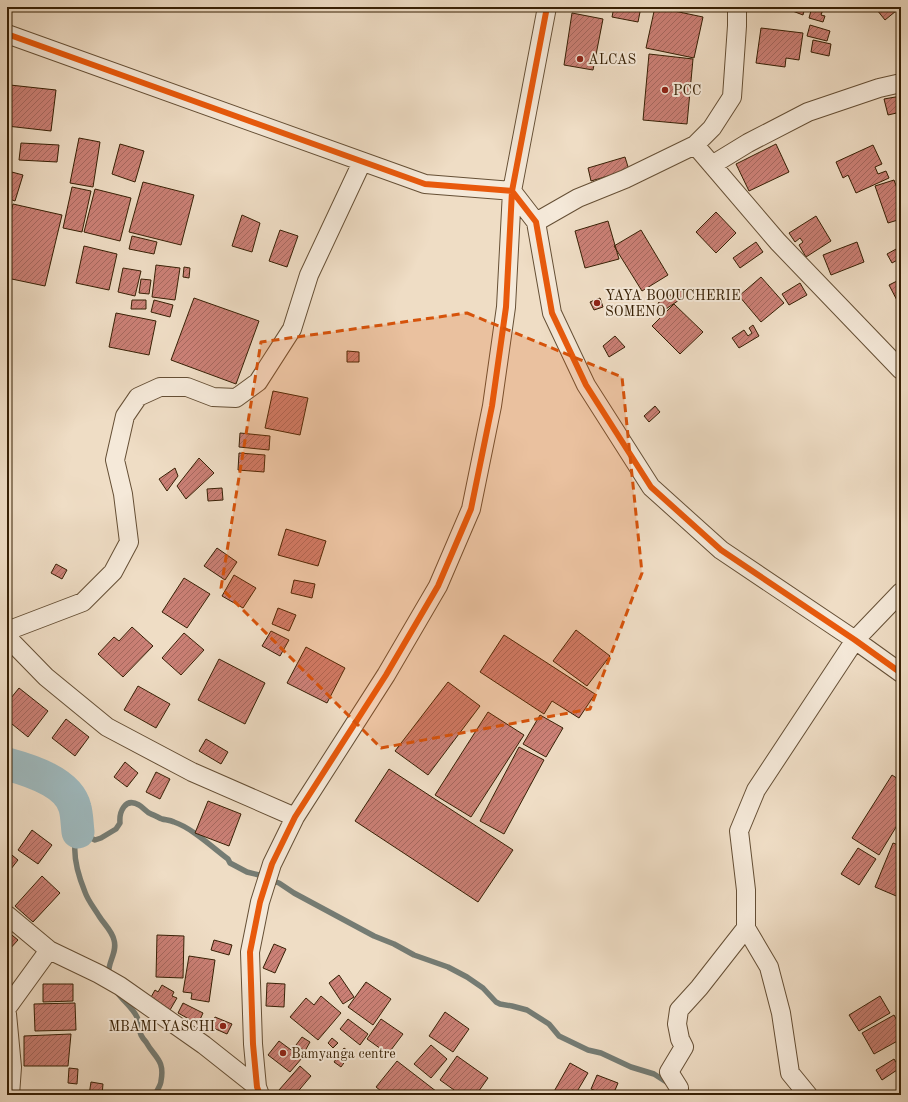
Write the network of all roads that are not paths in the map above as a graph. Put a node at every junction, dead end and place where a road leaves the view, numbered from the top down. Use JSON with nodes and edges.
{"nodes":[{"id":1,"x":547,"y":7,"type":"edge"},
{"id":2,"x":737,"y":7,"type":"edge"},
{"id":3,"x":7,"y":34,"type":"edge"},
{"id":4,"x":901,"y":83,"type":"edge"},
{"id":5,"x":695,"y":145,"type":"junction"},
{"id":6,"x":362,"y":162,"type":"junction"},
{"id":7,"x":712,"y":165,"type":"junction"},
{"id":8,"x":512,"y":190,"type":"junction"},
{"id":9,"x":536,"y":222,"type":"junction"},
{"id":10,"x":901,"y":370,"type":"edge"},
{"id":11,"x":901,"y":592,"type":"edge"},
{"id":12,"x":7,"y":631,"type":"edge"},
{"id":13,"x":7,"y":637,"type":"edge"},
{"id":14,"x":855,"y":640,"type":"junction"},
{"id":15,"x":901,"y":673,"type":"edge"},
{"id":16,"x":295,"y":817,"type":"junction"},
{"id":17,"x":7,"y":916,"type":"edge"},
{"id":18,"x":746,"y":928,"type":"junction"},
{"id":19,"x":48,"y":950,"type":"junction"},
{"id":20,"x":7,"y":1008,"type":"edge"},
{"id":21,"x":7,"y":1014,"type":"edge"},
{"id":22,"x":258,"y":1091,"type":"edge"},
{"id":23,"x":10,"y":1095,"type":"edge"},
{"id":24,"x":678,"y":1095,"type":"edge"},
{"id":25,"x":808,"y":1095,"type":"edge"}],
"edges":[{"from":1,"to":8,"type":"street"},
{"from":2,"to":5,"type":"street"},
{"from":3,"to":6,"type":"street"},
{"from":4,"to":7,"type":"street"},
{"from":5,"to":7,"type":"street"},
{"from":5,"to":9,"type":"street"},
{"from":6,"to":8,"type":"street"},
{"from":6,"to":12,"type":"street"},
{"from":7,"to":10,"type":"street"},
{"from":8,"to":9,"type":"street"},
{"from":8,"to":16,"type":"street"},
{"from":9,"to":14,"type":"street"},
{"from":11,"to":14,"type":"street"},
{"from":13,"to":16,"type":"street"},
{"from":14,"to":15,"type":"street"},
{"from":14,"to":18,"type":"street"},
{"from":16,"to":22,"type":"street"},
{"from":17,"to":19,"type":"street"},
{"from":18,"to":24,"type":"street"},
{"from":18,"to":25,"type":"street"},
{"from":19,"to":20,"type":"street"},
{"from":19,"to":22,"type":"street"},
{"from":21,"to":23,"type":"street"}]}
